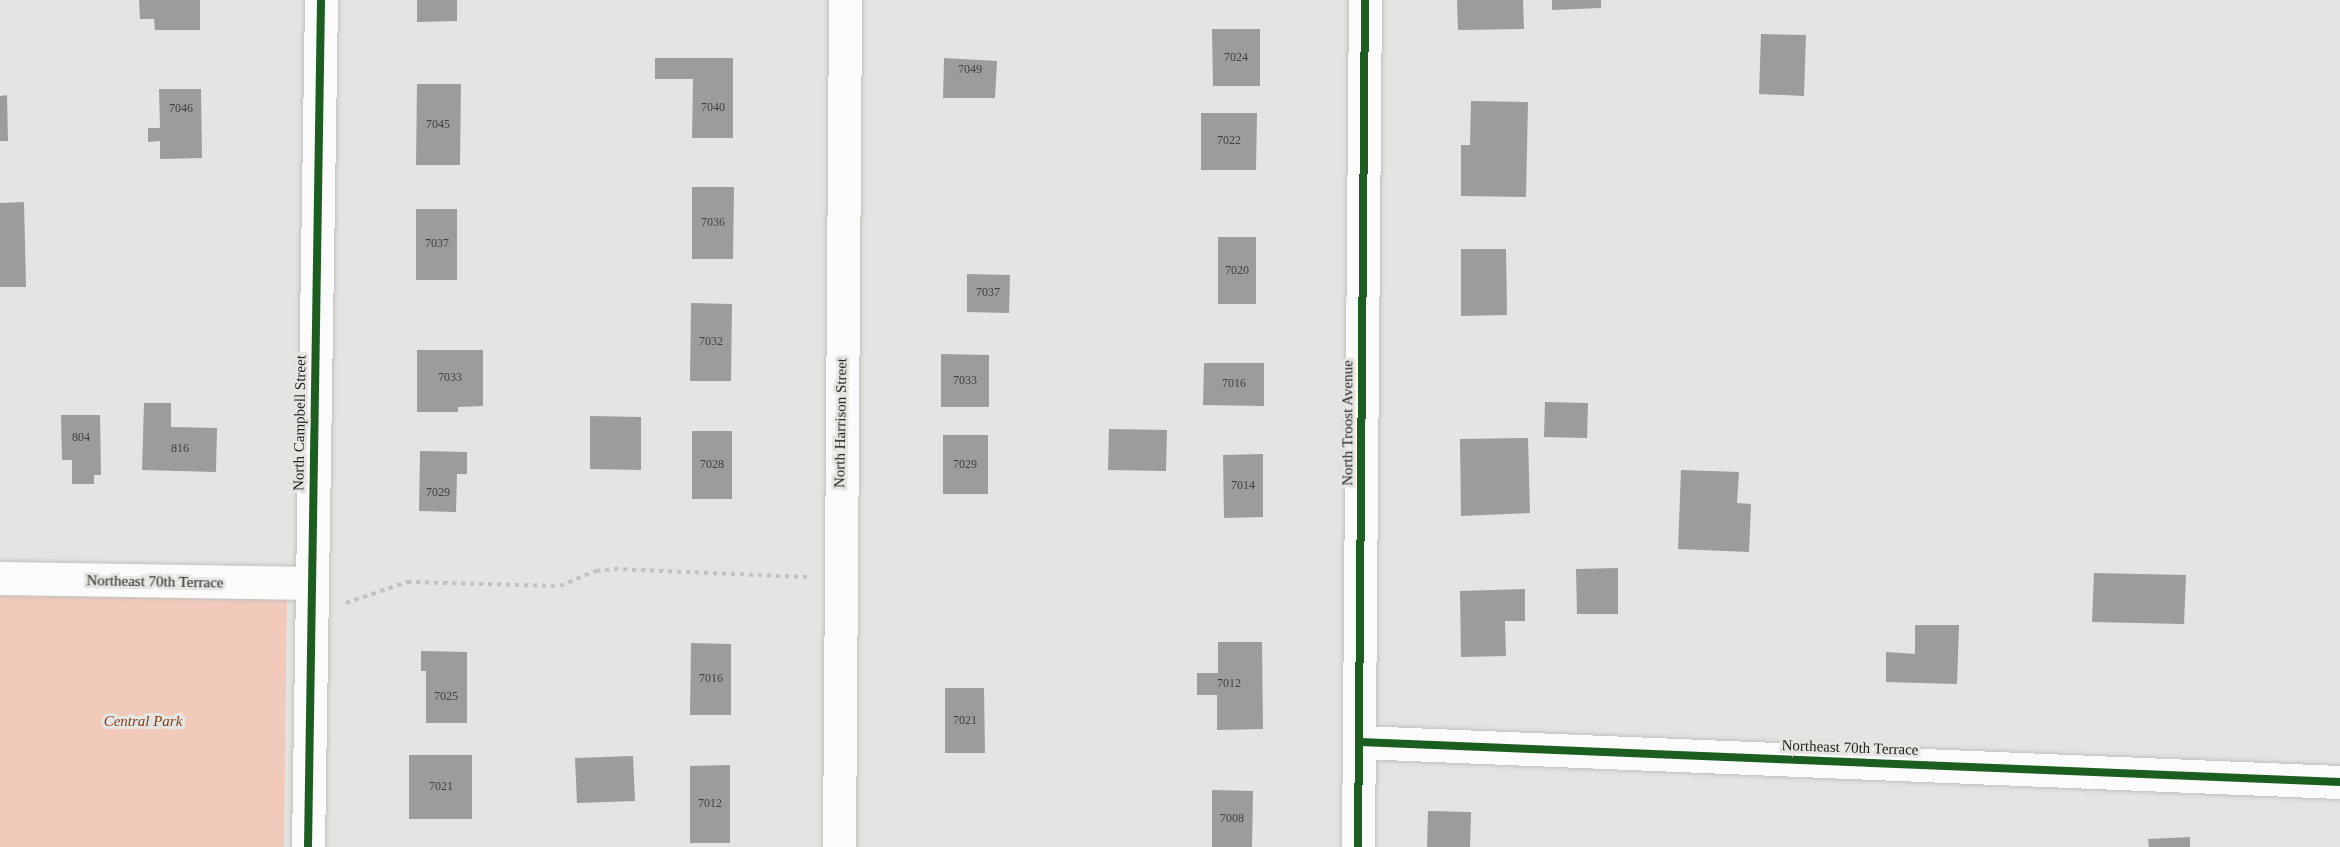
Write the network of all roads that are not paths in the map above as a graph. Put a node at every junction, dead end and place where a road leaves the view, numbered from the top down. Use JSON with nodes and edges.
{"nodes":[{"id":1,"x":321,"y":0,"type":"edge"},
{"id":2,"x":845,"y":0,"type":"edge"},
{"id":3,"x":1365,"y":0,"type":"edge"},
{"id":4,"x":0,"y":578,"type":"edge"},
{"id":5,"x":310,"y":596,"type":"junction"},
{"id":6,"x":1359,"y":742,"type":"junction"},
{"id":7,"x":2340,"y":782,"type":"edge"},
{"id":8,"x":308,"y":847,"type":"edge"},
{"id":9,"x":839,"y":847,"type":"edge"},
{"id":10,"x":1358,"y":847,"type":"edge"}],
"edges":[{"from":1,"to":5,"type":"street","name":"North Campbell Street"},
{"from":2,"to":9,"type":"street","name":"North Harrison Street"},
{"from":3,"to":6,"type":"street","name":"North Troost Avenue"},
{"from":4,"to":5,"type":"street","name":"Northeast 70th Terrace"},
{"from":5,"to":8,"type":"street","name":"North Campbell Street"},
{"from":6,"to":7,"type":"street","name":"Northeast 70th Terrace"},
{"from":6,"to":10,"type":"street","name":"North Troost Avenue"}]}
